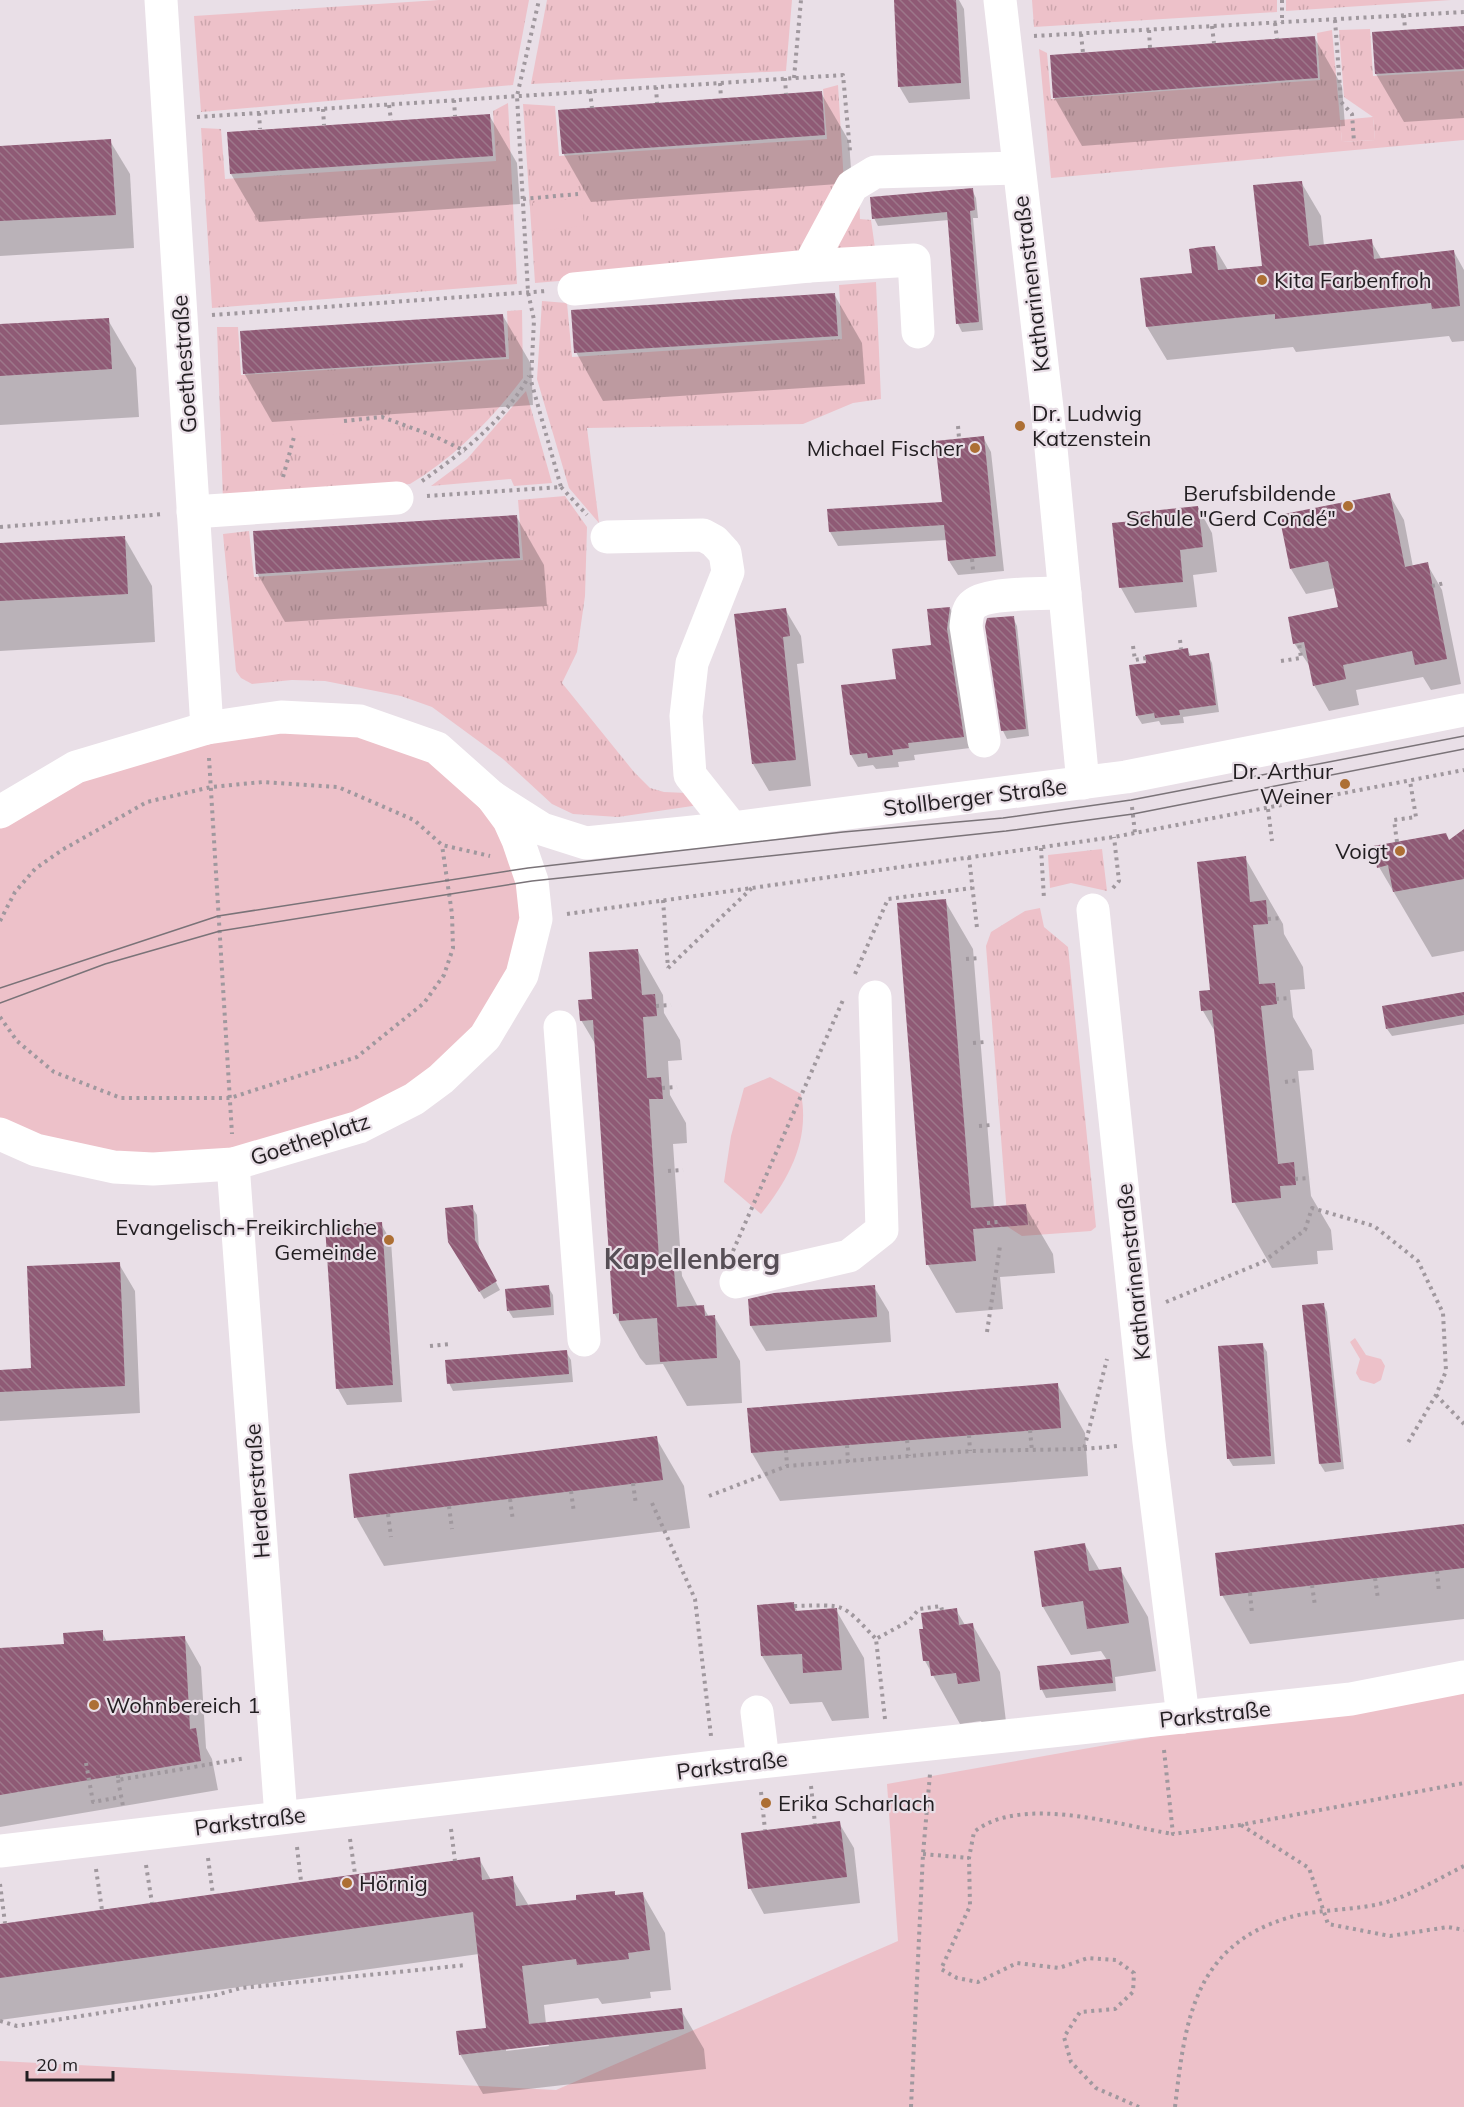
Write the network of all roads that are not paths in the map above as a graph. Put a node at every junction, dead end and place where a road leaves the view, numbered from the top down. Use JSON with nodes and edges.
{"nodes":[{"id":1,"x":161,"y":0,"type":"edge"},
{"id":2,"x":1000,"y":0,"type":"edge"},
{"id":3,"x":1017,"y":168,"type":"junction"},
{"id":4,"x":809,"y":266,"type":"junction"},
{"id":5,"x":574,"y":289,"type":"road end"},
{"id":6,"x":918,"y":332,"type":"dead end"},
{"id":7,"x":397,"y":498,"type":"road end"},
{"id":8,"x":194,"y":512,"type":"junction"},
{"id":9,"x":607,"y":537,"type":"road end"},
{"id":10,"x":1065,"y":593,"type":"junction"},
{"id":11,"x":1464,"y":710,"type":"edge"},
{"id":12,"x":207,"y":728,"type":"junction"},
{"id":13,"x":984,"y":741,"type":"dead end"},
{"id":14,"x":1083,"y":783,"type":"junction"},
{"id":15,"x":492,"y":797,"type":"junction"},
{"id":16,"x":0,"y":812,"type":"edge"},
{"id":17,"x":732,"y":828,"type":"junction"},
{"id":18,"x":1093,"y":910,"type":"road end"},
{"id":19,"x":858,"y":989,"type":"road end"},
{"id":20,"x":560,"y":1027,"type":"dead end"},
{"id":21,"x":0,"y":1134,"type":"edge"},
{"id":22,"x":233,"y":1164,"type":"junction"},
{"id":23,"x":733,"y":1270,"type":"road end"},
{"id":24,"x":585,"y":1340,"type":"dead end"},
{"id":25,"x":1464,"y":1677,"type":"edge"},
{"id":26,"x":757,"y":1712,"type":"dead end"},
{"id":27,"x":1173,"y":1718,"type":"junction"},
{"id":28,"x":760,"y":1762,"type":"junction"},
{"id":29,"x":281,"y":1817,"type":"junction"},
{"id":30,"x":0,"y":1851,"type":"edge"}],
"edges":[{"from":1,"to":8,"type":"street","name":"Goethestraße"},
{"from":2,"to":3,"type":"street","name":"Katharinenstraße"},
{"from":3,"to":4,"type":"street"},
{"from":3,"to":10,"type":"street","name":"Katharinenstraße"},
{"from":4,"to":5,"type":"street"},
{"from":4,"to":6,"type":"street"},
{"from":7,"to":8,"type":"street"},
{"from":8,"to":12,"type":"street","name":"Goethestraße"},
{"from":9,"to":17,"type":"street"},
{"from":10,"to":13,"type":"street"},
{"from":10,"to":14,"type":"street","name":"Katharinenstraße"},
{"from":11,"to":14,"type":"street","name":"Stollberger Straße"},
{"from":12,"to":15,"type":"street","name":"Goetheplatz"},
{"from":12,"to":16,"type":"street","name":"Goetheplatz"},
{"from":14,"to":17,"type":"street","name":"Stollberger Straße"},
{"from":15,"to":17,"type":"street","name":"Stollberger Straße"},
{"from":15,"to":22,"type":"street","name":"Goetheplatz"},
{"from":18,"to":27,"type":"street","name":"Katharinenstraße"},
{"from":19,"to":23,"type":"street"},
{"from":20,"to":24,"type":"street"},
{"from":21,"to":22,"type":"street","name":"Goetheplatz"},
{"from":22,"to":29,"type":"street","name":"Herderstraße"},
{"from":25,"to":27,"type":"street","name":"Parkstraße"},
{"from":26,"to":28,"type":"street"},
{"from":27,"to":28,"type":"street","name":"Parkstraße"},
{"from":28,"to":29,"type":"street","name":"Parkstraße"},
{"from":29,"to":30,"type":"street","name":"Parkstraße"}]}
